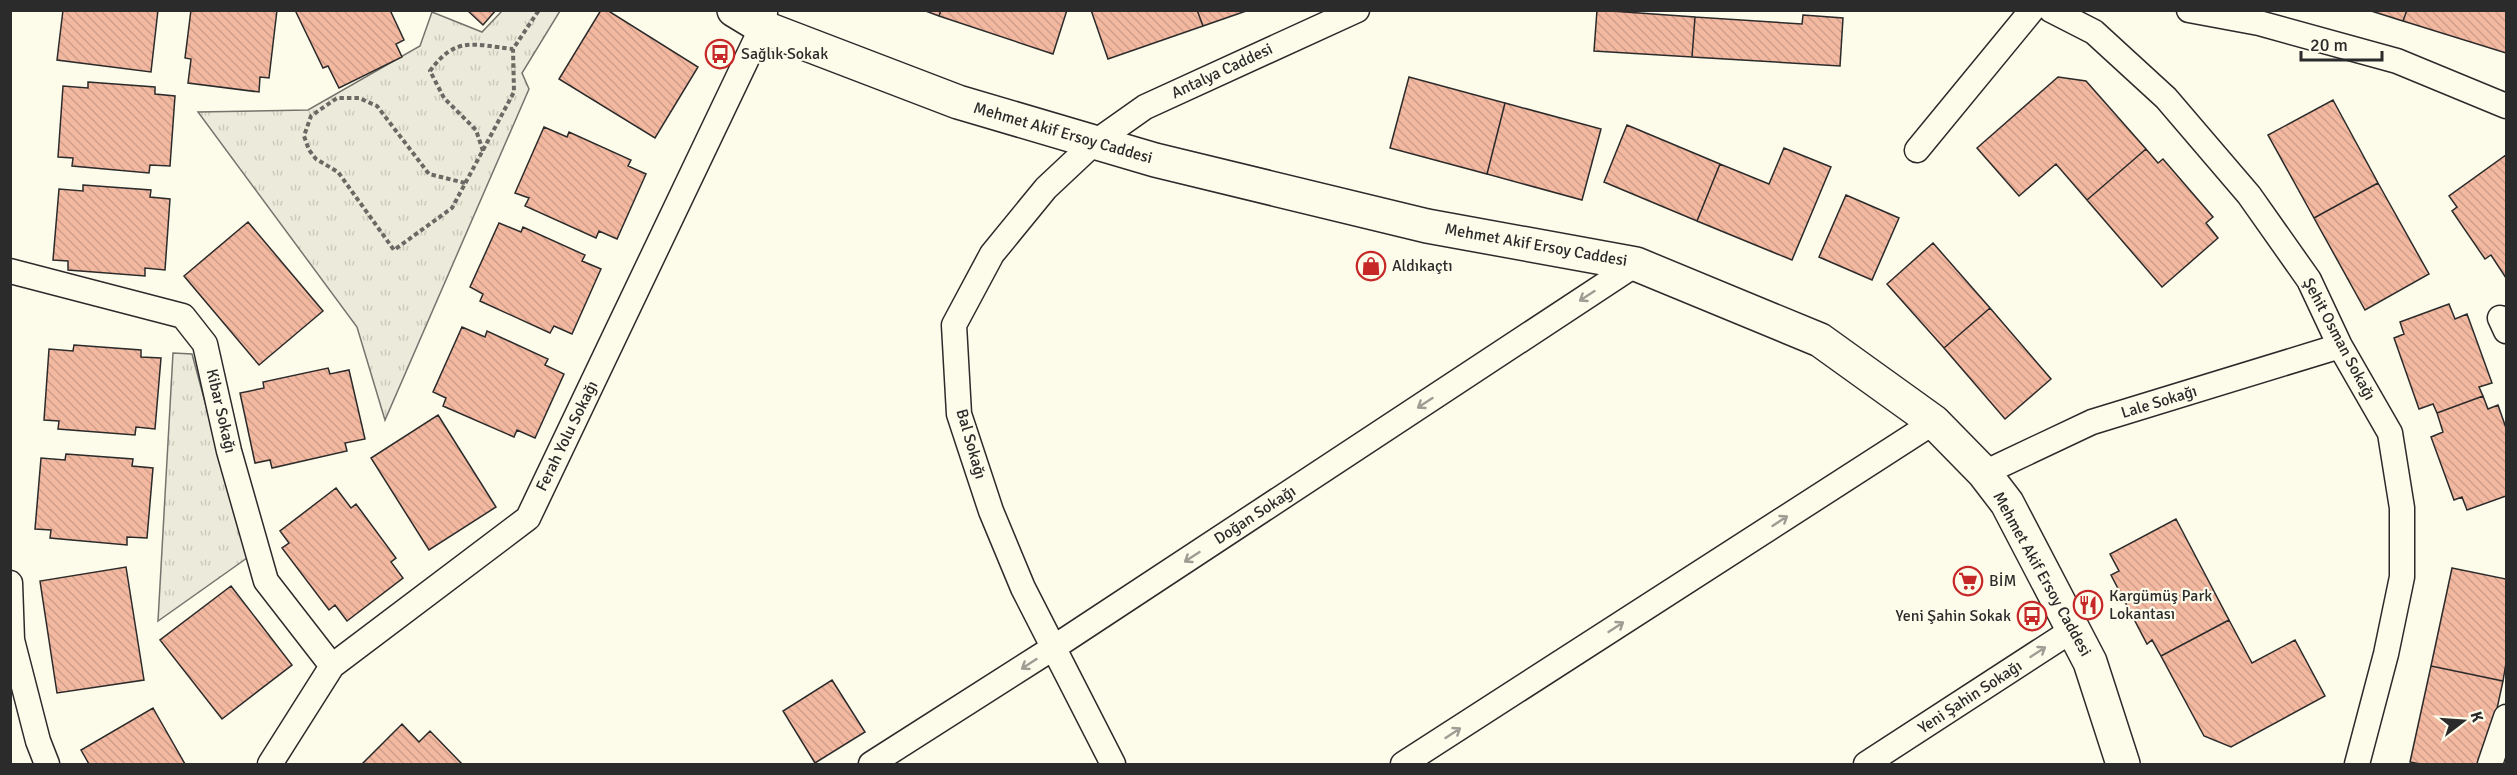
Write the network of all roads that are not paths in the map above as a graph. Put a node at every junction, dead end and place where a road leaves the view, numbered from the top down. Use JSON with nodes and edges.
{"nodes":[{"id":1,"x":734,"y":10,"type":"edge"},
{"id":2,"x":1357,"y":10,"type":"edge"},
{"id":3,"x":2032,"y":10,"type":"edge"},
{"id":4,"x":2051,"y":10,"type":"edge"},
{"id":5,"x":2188,"y":10,"type":"edge"},
{"id":6,"x":764,"y":19,"type":"edge"},
{"id":7,"x":2506,"y":106,"type":"edge"},
{"id":8,"x":1094,"y":143,"type":"junction"},
{"id":9,"x":1917,"y":150,"type":"dead end"},
{"id":10,"x":1636,"y":264,"type":"junction"},
{"id":11,"x":10,"y":271,"type":"edge"},
{"id":12,"x":2340,"y":346,"type":"junction"},
{"id":13,"x":1934,"y":422,"type":"junction"},
{"id":14,"x":1984,"y":473,"type":"junction"},
{"id":15,"x":10,"y":583,"type":"edge"},
{"id":16,"x":2074,"y":629,"type":"junction"},
{"id":17,"x":1053,"y":648,"type":"junction"},
{"id":18,"x":332,"y":666,"type":"junction"},
{"id":19,"x":2506,"y":717,"type":"edge"},
{"id":20,"x":47,"y":765,"type":"edge"},
{"id":21,"x":270,"y":765,"type":"edge"},
{"id":22,"x":871,"y":765,"type":"edge"},
{"id":23,"x":1113,"y":765,"type":"edge"},
{"id":24,"x":1404,"y":765,"type":"edge"},
{"id":25,"x":1866,"y":765,"type":"edge"},
{"id":26,"x":2124,"y":765,"type":"edge"},
{"id":27,"x":2357,"y":765,"type":"edge"},
{"id":28,"x":2490,"y":765,"type":"edge"}],
"edges":[{"from":1,"to":6,"type":"main road","name":"Mehmet Akif Ersoy Caddesi"},
{"from":2,"to":8,"type":"street","name":"Antalya Caddesi"},
{"from":3,"to":9,"type":"street"},
{"from":4,"to":12,"type":"street","name":"Şehit Osman Sokağı"},
{"from":5,"to":7,"type":"street"},
{"from":6,"to":8,"type":"main road","name":"Mehmet Akif Ersoy Caddesi"},
{"from":6,"to":18,"type":"street","name":"Ferah Yolu Sokağı"},
{"from":8,"to":10,"type":"main road","name":"Mehmet Akif Ersoy Caddesi"},
{"from":8,"to":17,"type":"street","name":"Bal Sokağı"},
{"from":10,"to":13,"type":"main road","name":"Mehmet Akif Ersoy Caddesi"},
{"from":10,"to":17,"type":"street","name":"Doğan Sokağı","one_way":true},
{"from":11,"to":18,"type":"street","name":"Kibar Sokağı"},
{"from":12,"to":14,"type":"street","name":"Lale Sokağı"},
{"from":12,"to":27,"type":"street","name":"Şehit Osman Sokağı"},
{"from":13,"to":14,"type":"main road","name":"Mehmet Akif Ersoy Caddesi"},
{"from":24,"to":13,"type":"street","one_way":true},
{"from":14,"to":16,"type":"main road","name":"Mehmet Akif Ersoy Caddesi"},
{"from":15,"to":20,"type":"street"},
{"from":25,"to":16,"type":"street","name":"Yeni Şahin Sokağı","one_way":true},
{"from":16,"to":26,"type":"main road","name":"Mehmet Akif Ersoy Caddesi"},
{"from":17,"to":22,"type":"street","name":"Doğan Sokağı","one_way":true},
{"from":17,"to":23,"type":"street","name":"Bal Sokağı"},
{"from":18,"to":21,"type":"street","name":"Ferah Yolu Sokağı"},
{"from":19,"to":28,"type":"street"}]}
